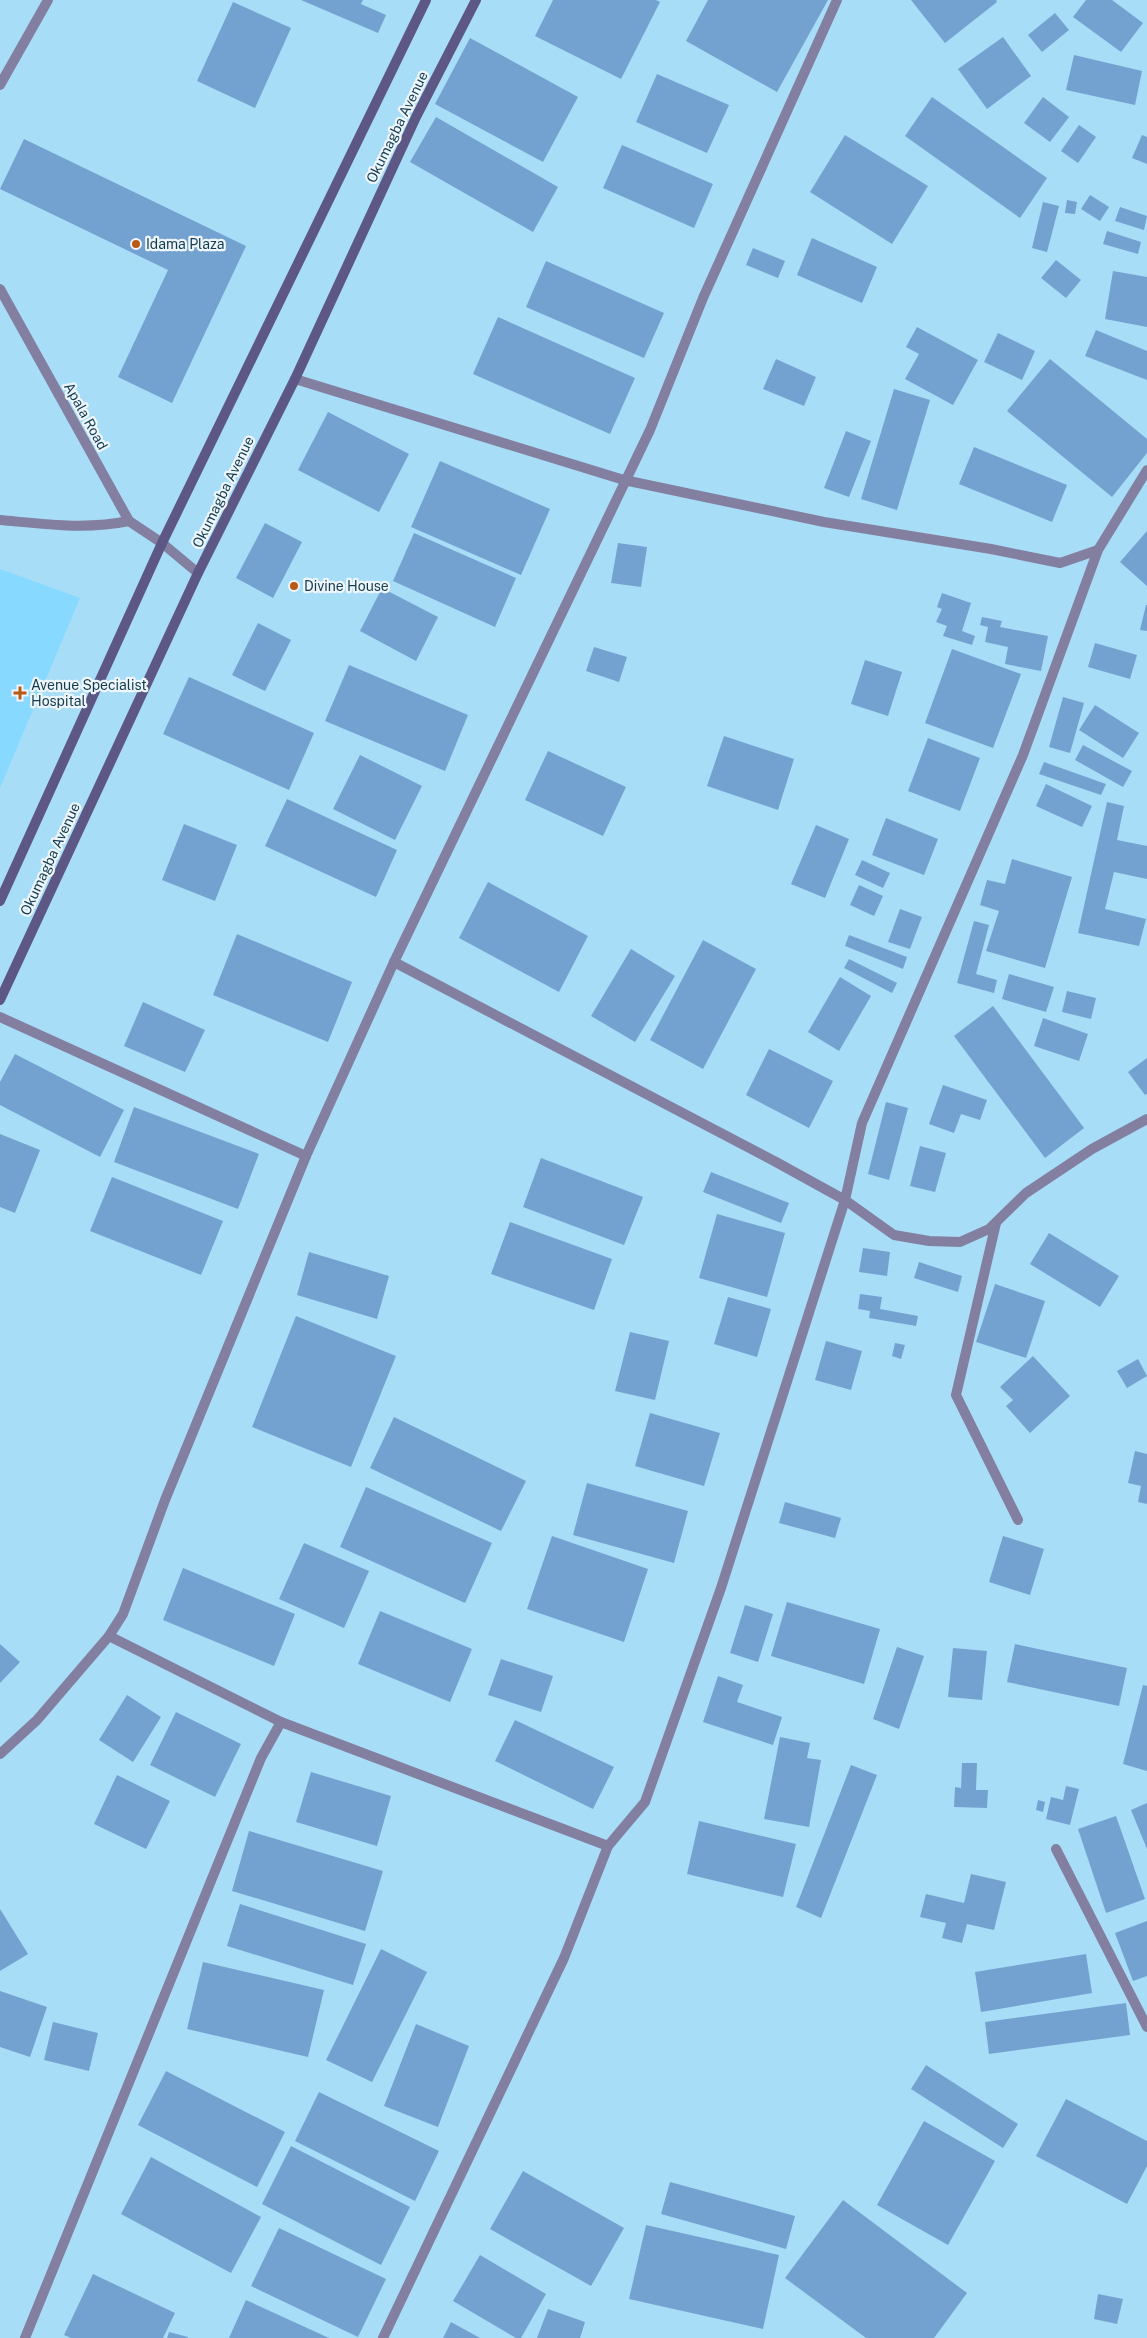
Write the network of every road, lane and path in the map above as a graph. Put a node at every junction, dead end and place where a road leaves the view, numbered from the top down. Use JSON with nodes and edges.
{"nodes":[{"id":1,"x":48,"y":0,"type":"edge"},
{"id":2,"x":426,"y":0,"type":"edge"},
{"id":3,"x":476,"y":0,"type":"edge"},
{"id":4,"x":837,"y":0,"type":"edge"},
{"id":5,"x":0,"y":85,"type":"edge"},
{"id":6,"x":0,"y":289,"type":"edge"},
{"id":7,"x":295,"y":379,"type":"junction"},
{"id":8,"x":1147,"y":470,"type":"edge"},
{"id":9,"x":624,"y":480,"type":"junction"},
{"id":10,"x":0,"y":520,"type":"edge"},
{"id":11,"x":129,"y":521,"type":"junction"},
{"id":12,"x":162,"y":543,"type":"junction"},
{"id":13,"x":1098,"y":550,"type":"junction"},
{"id":14,"x":198,"y":573,"type":"junction"},
{"id":15,"x":0,"y":901,"type":"edge"},
{"id":16,"x":394,"y":962,"type":"junction"},
{"id":17,"x":0,"y":1000,"type":"edge"},
{"id":18,"x":0,"y":1017,"type":"edge"},
{"id":19,"x":1147,"y":1119,"type":"edge"},
{"id":20,"x":306,"y":1156,"type":"junction"},
{"id":21,"x":845,"y":1200,"type":"junction"},
{"id":22,"x":996,"y":1222,"type":"junction"},
{"id":23,"x":1018,"y":1520,"type":"dead end"},
{"id":24,"x":109,"y":1636,"type":"junction"},
{"id":25,"x":281,"y":1722,"type":"junction"},
{"id":26,"x":0,"y":1754,"type":"edge"},
{"id":27,"x":608,"y":1846,"type":"junction"},
{"id":28,"x":1056,"y":1849,"type":"dead end"},
{"id":29,"x":1147,"y":2027,"type":"edge"},
{"id":30,"x":24,"y":2338,"type":"edge"},
{"id":31,"x":383,"y":2338,"type":"edge"}],
"edges":[{"from":1,"to":5,"type":"street"},
{"from":2,"to":12,"type":"main road","name":"Okumagba Avenue"},
{"from":3,"to":7,"type":"main road","name":"Okumagba Avenue"},
{"from":4,"to":9,"type":"street"},
{"from":6,"to":11,"type":"street","name":"Apala Road"},
{"from":7,"to":9,"type":"street"},
{"from":7,"to":14,"type":"main road","name":"Okumagba Avenue"},
{"from":8,"to":13,"type":"street"},
{"from":9,"to":13,"type":"street"},
{"from":9,"to":16,"type":"street"},
{"from":10,"to":11,"type":"street"},
{"from":11,"to":12,"type":"street","name":"Apala Road"},
{"from":12,"to":14,"type":"street","name":"Apala Road"},
{"from":12,"to":15,"type":"main road","name":"Okumagba Avenue"},
{"from":13,"to":21,"type":"street"},
{"from":14,"to":17,"type":"main road","name":"Okumagba Avenue"},
{"from":16,"to":20,"type":"street"},
{"from":16,"to":21,"type":"street"},
{"from":18,"to":20,"type":"street"},
{"from":19,"to":22,"type":"street"},
{"from":20,"to":24,"type":"street"},
{"from":21,"to":22,"type":"street"},
{"from":21,"to":27,"type":"street"},
{"from":22,"to":23,"type":"street"},
{"from":24,"to":25,"type":"street"},
{"from":24,"to":26,"type":"street"},
{"from":25,"to":27,"type":"street"},
{"from":25,"to":30,"type":"street"},
{"from":27,"to":31,"type":"street"},
{"from":28,"to":29,"type":"street"}]}
